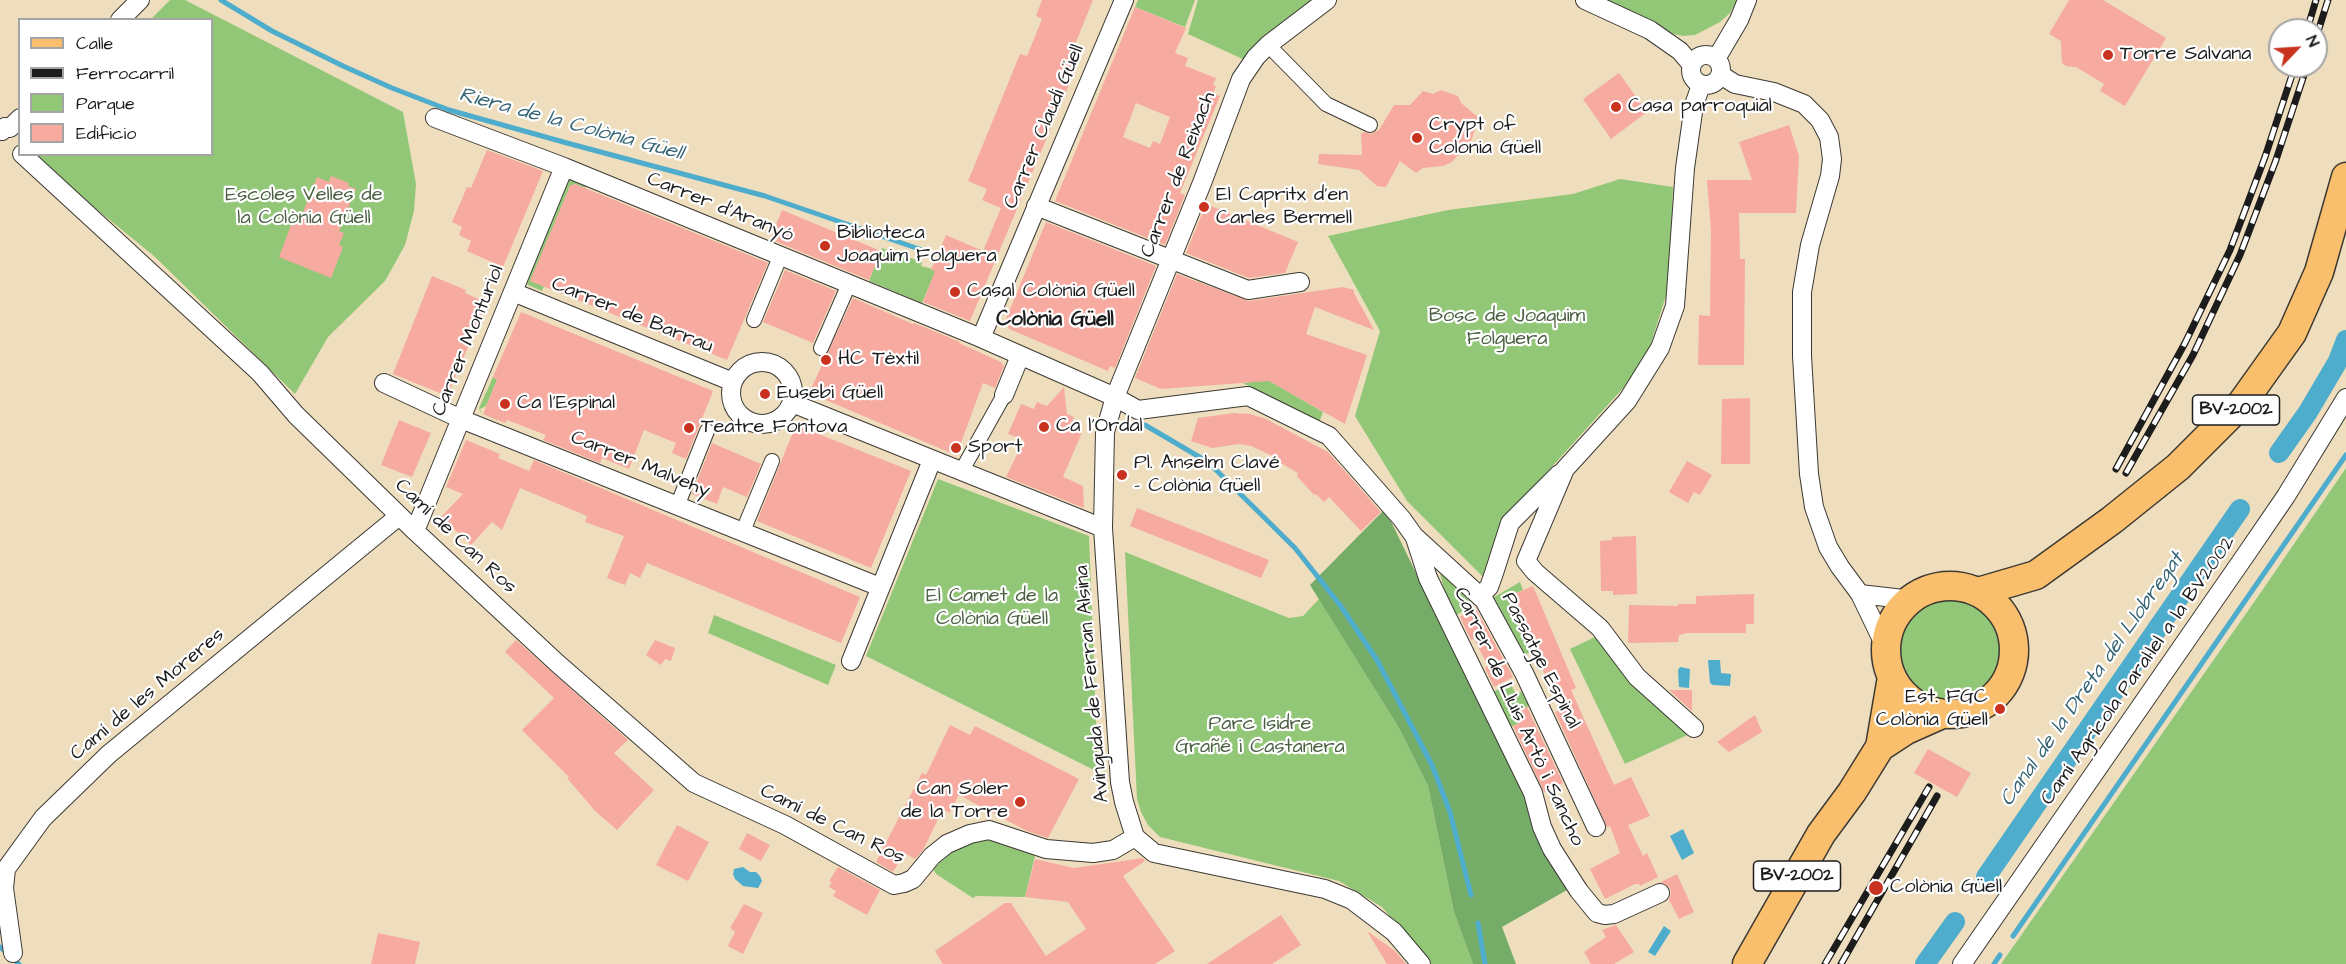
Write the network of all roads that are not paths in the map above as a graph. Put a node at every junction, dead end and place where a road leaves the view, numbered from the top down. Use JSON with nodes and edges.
{"nodes":[{"id":1,"x":140,"y":0,"type":"edge"},
{"id":2,"x":1124,"y":0,"type":"edge"},
{"id":3,"x":1327,"y":0,"type":"edge"},
{"id":4,"x":1586,"y":0,"type":"edge"},
{"id":5,"x":1747,"y":0,"type":"edge"},
{"id":6,"x":122,"y":18,"type":"edge"},
{"id":7,"x":1274,"y":51,"type":"dead end"},
{"id":8,"x":1692,"y":65,"type":"junction"},
{"id":9,"x":1718,"y":67,"type":"junction"},
{"id":10,"x":1701,"y":85,"type":"junction"},
{"id":11,"x":435,"y":118,"type":"dead end"},
{"id":12,"x":1370,"y":125,"type":"dead end"},
{"id":13,"x":8,"y":128,"type":"edge"},
{"id":14,"x":18,"y":148,"type":"edge"},
{"id":15,"x":23,"y":156,"type":"edge"},
{"id":16,"x":564,"y":167,"type":"junction"},
{"id":17,"x":2346,"y":177,"type":"edge"},
{"id":18,"x":1036,"y":206,"type":"junction"},
{"id":19,"x":780,"y":256,"type":"junction"},
{"id":20,"x":1170,"y":260,"type":"junction"},
{"id":21,"x":1300,"y":282,"type":"dead end"},
{"id":22,"x":849,"y":285,"type":"junction"},
{"id":23,"x":513,"y":292,"type":"junction"},
{"id":24,"x":754,"y":320,"type":"dead end"},
{"id":25,"x":981,"y":338,"type":"junction"},
{"id":26,"x":821,"y":348,"type":"dead end"},
{"id":27,"x":1020,"y":356,"type":"junction"},
{"id":28,"x":733,"y":382,"type":"junction"},
{"id":29,"x":384,"y":383,"type":"dead end"},
{"id":30,"x":1004,"y":395,"type":"joint"},
{"id":31,"x":1115,"y":397,"type":"junction"},
{"id":32,"x":2346,"y":398,"type":"edge"},
{"id":33,"x":792,"y":403,"type":"junction"},
{"id":34,"x":461,"y":419,"type":"junction"},
{"id":35,"x":707,"y":431,"type":"dead end"},
{"id":36,"x":932,"y":460,"type":"junction"},
{"id":37,"x":772,"y":461,"type":"dead end"},
{"id":38,"x":1565,"y":469,"type":"junction"},
{"id":39,"x":962,"y":472,"type":"junction"},
{"id":40,"x":678,"y":504,"type":"junction"},
{"id":41,"x":399,"y":516,"type":"junction"},
{"id":42,"x":1103,"y":528,"type":"junction"},
{"id":43,"x":415,"y":531,"type":"junction"},
{"id":44,"x":743,"y":531,"type":"junction"},
{"id":45,"x":1414,"y":536,"type":"junction"},
{"id":46,"x":2036,"y":575,"type":"junction"},
{"id":47,"x":880,"y":587,"type":"junction"},
{"id":48,"x":1978,"y":592,"type":"junction"},
{"id":49,"x":1860,"y":594,"type":"junction"},
{"id":50,"x":1481,"y":595,"type":"junction"},
{"id":51,"x":1912,"y":600,"type":"junction"},
{"id":52,"x":2012,"y":636,"type":"junction"},
{"id":53,"x":1886,"y":648,"type":"junction"},
{"id":54,"x":851,"y":661,"type":"dead end"},
{"id":55,"x":1892,"y":676,"type":"junction"},
{"id":56,"x":1942,"y":714,"type":"junction"},
{"id":57,"x":1694,"y":728,"type":"dead end"},
{"id":58,"x":1880,"y":747,"type":"junction"},
{"id":59,"x":1852,"y":792,"type":"junction"},
{"id":60,"x":1596,"y":827,"type":"dead end"},
{"id":61,"x":1136,"y":837,"type":"junction"},
{"id":62,"x":1660,"y":893,"type":"dead end"},
{"id":63,"x":13,"y":953,"type":"dead end"},
{"id":64,"x":1421,"y":964,"type":"edge"},
{"id":65,"x":1747,"y":964,"type":"edge"},
{"id":66,"x":1769,"y":964,"type":"edge"},
{"id":67,"x":1962,"y":964,"type":"edge"}],
"edges":[{"from":1,"to":6,"type":"street"},
{"from":2,"to":18,"type":"street","name":"Carrer Claudi Güell"},
{"from":3,"to":20,"type":"street","name":"Carrer de Reixach"},
{"from":4,"to":8,"type":"street"},
{"from":5,"to":9,"type":"street"},
{"from":7,"to":12,"type":"street"},
{"from":8,"to":9,"type":"street"},
{"from":8,"to":10,"type":"street"},
{"from":9,"to":10,"type":"street"},
{"from":9,"to":49,"type":"street"},
{"from":10,"to":38,"type":"street"},
{"from":11,"to":16,"type":"street","name":"Carrer d'Aranyó"},
{"from":13,"to":14,"type":"street","name":"Camí de Can Ros"},
{"from":15,"to":41,"type":"street","name":"Camí de Can Ros"},
{"from":16,"to":19,"type":"street","name":"Carrer d'Aranyó"},
{"from":16,"to":23,"type":"street","name":"Carrer Monturiol"},
{"from":17,"to":46,"type":"main road","number":"BV-2002"},
{"from":18,"to":20,"type":"street"},
{"from":18,"to":25,"type":"street","name":"Carrer Claudi Güell"},
{"from":19,"to":22,"type":"street","name":"Carrer d'Aranyó"},
{"from":19,"to":24,"type":"street"},
{"from":20,"to":21,"type":"street"},
{"from":20,"to":31,"type":"street","name":"Carrer de Reixach"},
{"from":22,"to":25,"type":"street","name":"Carrer d'Aranyó"},
{"from":22,"to":26,"type":"street"},
{"from":23,"to":28,"type":"street","name":"Carrer de Barrau"},
{"from":23,"to":34,"type":"street","name":"Carrer Monturiol"},
{"from":25,"to":27,"type":"street","name":"Carrer d'Aranyó"},
{"from":27,"to":30,"type":"street"},
{"from":27,"to":31,"type":"street","name":"Carrer d'Aranyó"},
{"from":28,"to":33,"type":"street"},
{"from":28,"to":33,"type":"street"},
{"from":29,"to":34,"type":"street","name":"Carrer Malvehy"},
{"from":30,"to":39,"type":"street"},
{"from":31,"to":42,"type":"street","name":"Carrer de Reixach"},
{"from":31,"to":45,"type":"street","name":"Carrer d'Aranyó"},
{"from":32,"to":67,"type":"street","name":"Camí Agricola Paral·lel a la BV2002"},
{"from":33,"to":36,"type":"street"},
{"from":34,"to":40,"type":"street","name":"Carrer Malvehy"},
{"from":34,"to":43,"type":"street","name":"Carrer Monturiol"},
{"from":35,"to":40,"type":"street"},
{"from":36,"to":39,"type":"street"},
{"from":36,"to":47,"type":"street"},
{"from":37,"to":44,"type":"street"},
{"from":38,"to":50,"type":"street"},
{"from":38,"to":57,"type":"street"},
{"from":39,"to":42,"type":"street"},
{"from":40,"to":44,"type":"street","name":"Carrer Malvehy"},
{"from":41,"to":43,"type":"street","name":"Camí de Can Ros"},
{"from":41,"to":63,"type":"street","name":"Camí de les Moreres"},
{"from":42,"to":61,"type":"street","name":"Avinguda de Ferran Alsina"},
{"from":43,"to":61,"type":"street","name":"Camí de Can Ros"},
{"from":44,"to":47,"type":"street","name":"Carrer Malvehy"},
{"from":45,"to":50,"type":"street","name":"Passatge Espinal"},
{"from":45,"to":62,"type":"street","name":"Carrer de Lluis Artó i Sancho"},
{"from":46,"to":48,"type":"main road","number":"BV-2002"},
{"from":46,"to":52,"type":"main road","number":"BV-2002"},
{"from":47,"to":54,"type":"street"},
{"from":48,"to":51,"type":"main road","number":"BV-2002"},
{"from":48,"to":52,"type":"main road","number":"BV-2002"},
{"from":49,"to":51,"type":"street"},
{"from":49,"to":53,"type":"street"},
{"from":50,"to":60,"type":"street","name":"Passatge Espinal"},
{"from":51,"to":53,"type":"main road","number":"BV-2002"},
{"from":52,"to":56,"type":"main road","number":"BV-2002"},
{"from":53,"to":55,"type":"main road","number":"BV-2002"},
{"from":55,"to":56,"type":"main road","number":"BV-2002"},
{"from":55,"to":58,"type":"main road","number":"BV-2002"},
{"from":56,"to":58,"type":"main road","number":"BV-2002"},
{"from":58,"to":59,"type":"main road","number":"BV-2002"},
{"from":59,"to":65,"type":"main road","number":"BV-2002"},
{"from":59,"to":66,"type":"main road","number":"BV-2002"},
{"from":61,"to":64,"type":"street"}]}
